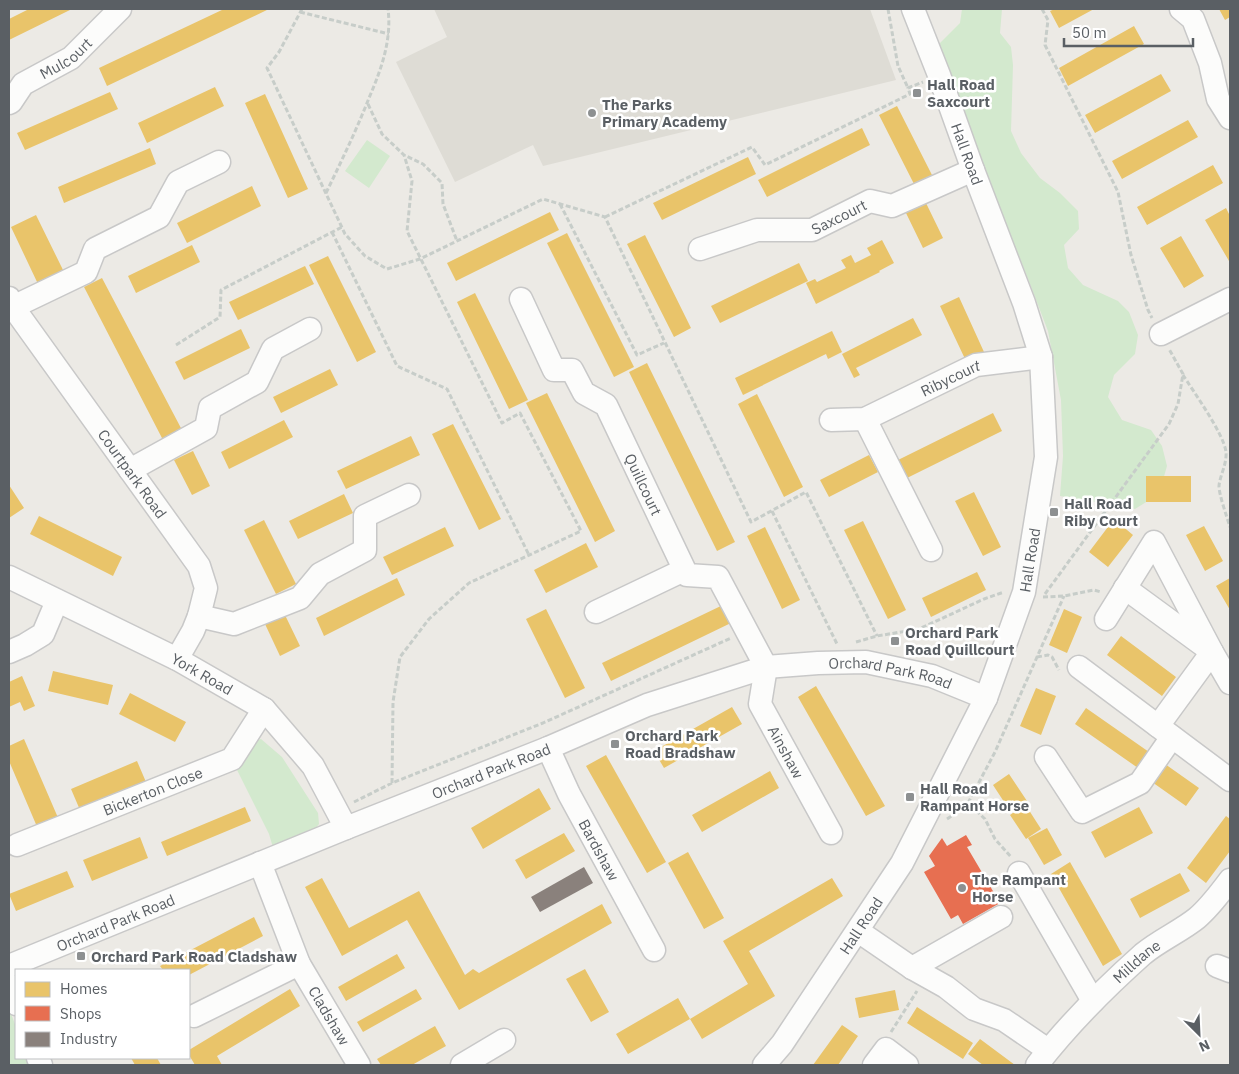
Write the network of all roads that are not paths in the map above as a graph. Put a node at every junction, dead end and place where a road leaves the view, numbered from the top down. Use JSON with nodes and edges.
{"nodes":[{"id":1,"x":120,"y":9,"type":"edge"},
{"id":2,"x":912,"y":9,"type":"edge"},
{"id":3,"x":1181,"y":9,"type":"edge"},
{"id":4,"x":9,"y":103,"type":"edge"},
{"id":5,"x":1230,"y":118,"type":"edge"},
{"id":6,"x":219,"y":162,"type":"dead end"},
{"id":7,"x":972,"y":170,"type":"junction"},
{"id":8,"x":700,"y":249,"type":"dead end"},
{"id":9,"x":521,"y":299,"type":"dead end"},
{"id":10,"x":1230,"y":299,"type":"edge"},
{"id":11,"x":11,"y":303,"type":"edge"},
{"id":12,"x":310,"y":329,"type":"dead end"},
{"id":13,"x":1161,"y":334,"type":"dead end"},
{"id":14,"x":1041,"y":357,"type":"junction"},
{"id":15,"x":865,"y":419,"type":"junction"},
{"id":16,"x":831,"y":420,"type":"dead end"},
{"id":17,"x":130,"y":470,"type":"junction"},
{"id":18,"x":409,"y":495,"type":"dead end"},
{"id":19,"x":931,"y":550,"type":"dead end"},
{"id":20,"x":684,"y":570,"type":"junction"},
{"id":21,"x":9,"y":578,"type":"edge"},
{"id":22,"x":1123,"y":593,"type":"junction"},
{"id":23,"x":57,"y":601,"type":"junction"},
{"id":24,"x":596,"y":612,"type":"dead end"},
{"id":25,"x":199,"y":616,"type":"junction"},
{"id":26,"x":1106,"y":619,"type":"dead end"},
{"id":27,"x":9,"y":652,"type":"edge"},
{"id":28,"x":1212,"y":652,"type":"junction"},
{"id":29,"x":177,"y":659,"type":"junction"},
{"id":30,"x":1079,"y":667,"type":"dead end"},
{"id":31,"x":766,"y":668,"type":"junction"},
{"id":32,"x":1230,"y":683,"type":"edge"},
{"id":33,"x":986,"y":698,"type":"junction"},
{"id":34,"x":264,"y":709,"type":"junction"},
{"id":35,"x":1165,"y":732,"type":"junction"},
{"id":36,"x":548,"y":748,"type":"junction"},
{"id":37,"x":1046,"y":757,"type":"dead end"},
{"id":38,"x":1230,"y":780,"type":"edge"},
{"id":39,"x":341,"y":819,"type":"junction"},
{"id":40,"x":831,"y":832,"type":"dead end"},
{"id":41,"x":17,"y":845,"type":"dead end"},
{"id":42,"x":260,"y":863,"type":"junction"},
{"id":43,"x":1019,"y":873,"type":"road end"},
{"id":44,"x":1230,"y":880,"type":"edge"},
{"id":45,"x":1002,"y":918,"type":"dead end"},
{"id":46,"x":858,"y":931,"type":"junction"},
{"id":47,"x":654,"y":950,"type":"dead end"},
{"id":48,"x":299,"y":964,"type":"junction"},
{"id":49,"x":9,"y":966,"type":"edge"},
{"id":50,"x":920,"y":972,"type":"junction"},
{"id":51,"x":9,"y":985,"type":"edge"},
{"id":52,"x":15,"y":1001,"type":"edge"},
{"id":53,"x":1094,"y":1001,"type":"junction"},
{"id":54,"x":194,"y":1016,"type":"dead end"},
{"id":55,"x":504,"y":1040,"type":"dead end"},
{"id":56,"x":880,"y":1057,"type":"edge"},
{"id":57,"x":1042,"y":1058,"type":"edge"},
{"id":58,"x":360,"y":1065,"type":"edge"},
{"id":59,"x":462,"y":1065,"type":"edge"},
{"id":60,"x":764,"y":1065,"type":"edge"},
{"id":61,"x":907,"y":1065,"type":"edge"}],
"edges":[{"from":1,"to":4,"type":"street","name":"Mulcourt"},
{"from":2,"to":7,"type":"street","name":"Hall Road"},
{"from":3,"to":5,"type":"street"},
{"from":6,"to":11,"type":"street"},
{"from":7,"to":8,"type":"street","name":"Saxcourt"},
{"from":7,"to":14,"type":"street","name":"Hall Road"},
{"from":9,"to":20,"type":"street","name":"Quillcourt"},
{"from":10,"to":13,"type":"street"},
{"from":11,"to":17,"type":"street","name":"Courtpark Road"},
{"from":12,"to":17,"type":"street"},
{"from":14,"to":15,"type":"street","name":"Ribycourt"},
{"from":14,"to":33,"type":"street","name":"Hall Road"},
{"from":15,"to":16,"type":"street","name":"Ribycourt"},
{"from":15,"to":19,"type":"street"},
{"from":17,"to":25,"type":"street","name":"Courtpark Road"},
{"from":18,"to":25,"type":"street"},
{"from":20,"to":24,"type":"street"},
{"from":20,"to":31,"type":"street"},
{"from":21,"to":23,"type":"street","name":"York Road"},
{"from":22,"to":26,"type":"street"},
{"from":22,"to":28,"type":"street"},
{"from":22,"to":28,"type":"street"},
{"from":23,"to":27,"type":"street"},
{"from":23,"to":29,"type":"street","name":"York Road"},
{"from":25,"to":29,"type":"street","name":"Courtpark Road"},
{"from":28,"to":32,"type":"street"},
{"from":28,"to":35,"type":"street"},
{"from":29,"to":34,"type":"street","name":"York Road"},
{"from":30,"to":35,"type":"street"},
{"from":31,"to":33,"type":"street","name":"Orchard Park Road"},
{"from":31,"to":36,"type":"street","name":"Orchard Park Road"},
{"from":31,"to":40,"type":"street","name":"Ainshaw"},
{"from":33,"to":46,"type":"street","name":"Hall Road"},
{"from":34,"to":39,"type":"street","name":"York Road"},
{"from":34,"to":41,"type":"street","name":"Bickerton Close"},
{"from":35,"to":37,"type":"street"},
{"from":35,"to":38,"type":"street"},
{"from":36,"to":39,"type":"street","name":"Orchard Park Road"},
{"from":36,"to":47,"type":"street","name":"Bardshaw"},
{"from":39,"to":42,"type":"street","name":"Orchard Park Road"},
{"from":42,"to":48,"type":"street","name":"Cladshaw"},
{"from":42,"to":49,"type":"street","name":"Orchard Park Road"},
{"from":43,"to":53,"type":"street"},
{"from":44,"to":53,"type":"street","name":"Milldane"},
{"from":45,"to":50,"type":"street"},
{"from":46,"to":50,"type":"street","name":"Milldane"},
{"from":46,"to":60,"type":"street","name":"Hall Road"},
{"from":48,"to":54,"type":"street"},
{"from":48,"to":58,"type":"street","name":"Cladshaw"},
{"from":50,"to":57,"type":"street","name":"Milldane"},
{"from":51,"to":52,"type":"street"},
{"from":53,"to":57,"type":"street","name":"Milldane"},
{"from":55,"to":59,"type":"street"},
{"from":56,"to":61,"type":"street"}]}
